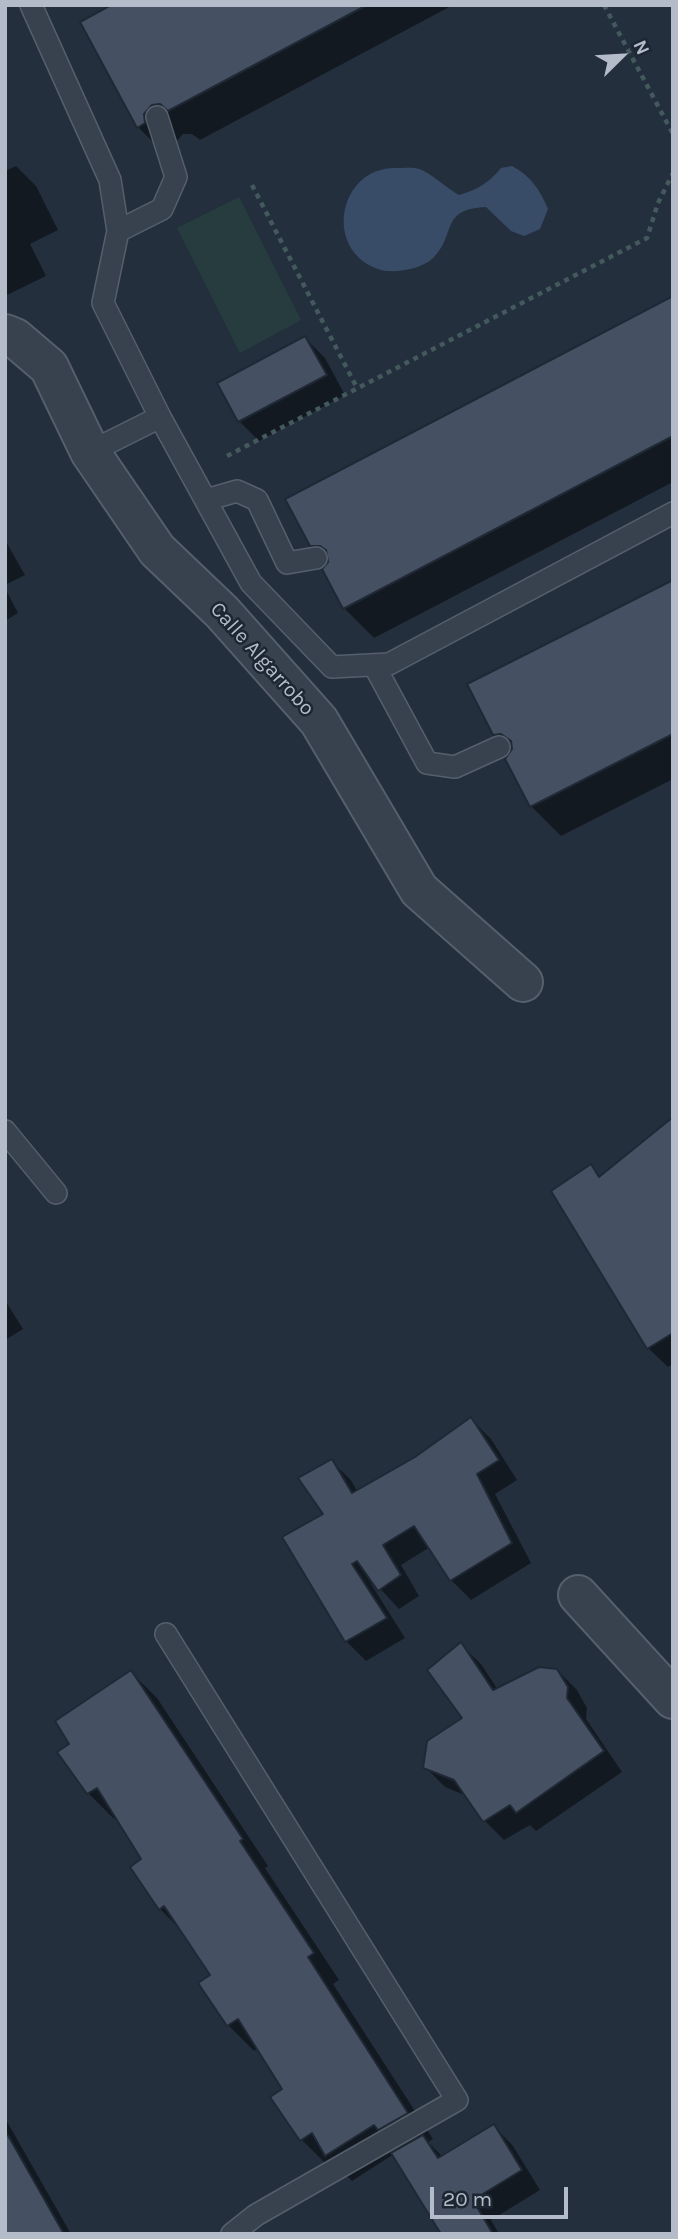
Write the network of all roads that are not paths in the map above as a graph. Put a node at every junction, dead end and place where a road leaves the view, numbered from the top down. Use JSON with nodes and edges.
{"nodes":[{"id":1,"x":31,"y":5,"type":"edge"},
{"id":2,"x":157,"y":117,"type":"dead end"},
{"id":3,"x":118,"y":231,"type":"junction"},
{"id":4,"x":5,"y":334,"type":"edge"},
{"id":5,"x":160,"y":417,"type":"junction"},
{"id":6,"x":90,"y":452,"type":"junction"},
{"id":7,"x":206,"y":500,"type":"junction"},
{"id":8,"x":673,"y":513,"type":"edge"},
{"id":9,"x":316,"y":558,"type":"dead end"},
{"id":10,"x":374,"y":665,"type":"junction"},
{"id":11,"x":499,"y":747,"type":"dead end"},
{"id":12,"x":523,"y":982,"type":"dead end"},
{"id":13,"x":5,"y":1131,"type":"edge"},
{"id":14,"x":56,"y":1193,"type":"dead end"},
{"id":15,"x":578,"y":1595,"type":"dead end"},
{"id":16,"x":166,"y":1634,"type":"dead end"},
{"id":17,"x":673,"y":1699,"type":"edge"},
{"id":18,"x":232,"y":2234,"type":"edge"}],
"edges":[{"from":1,"to":3,"type":"lane"},
{"from":2,"to":3,"type":"lane"},
{"from":3,"to":5,"type":"lane"},
{"from":4,"to":6,"type":"street","name":"Calle Algarrobo"},
{"from":5,"to":6,"type":"lane"},
{"from":5,"to":7,"type":"lane"},
{"from":6,"to":12,"type":"street","name":"Calle Algarrobo"},
{"from":7,"to":9,"type":"lane"},
{"from":7,"to":10,"type":"lane"},
{"from":8,"to":10,"type":"lane"},
{"from":10,"to":11,"type":"lane"},
{"from":13,"to":14,"type":"lane"},
{"from":15,"to":17,"type":"street"},
{"from":16,"to":18,"type":"lane"}]}
